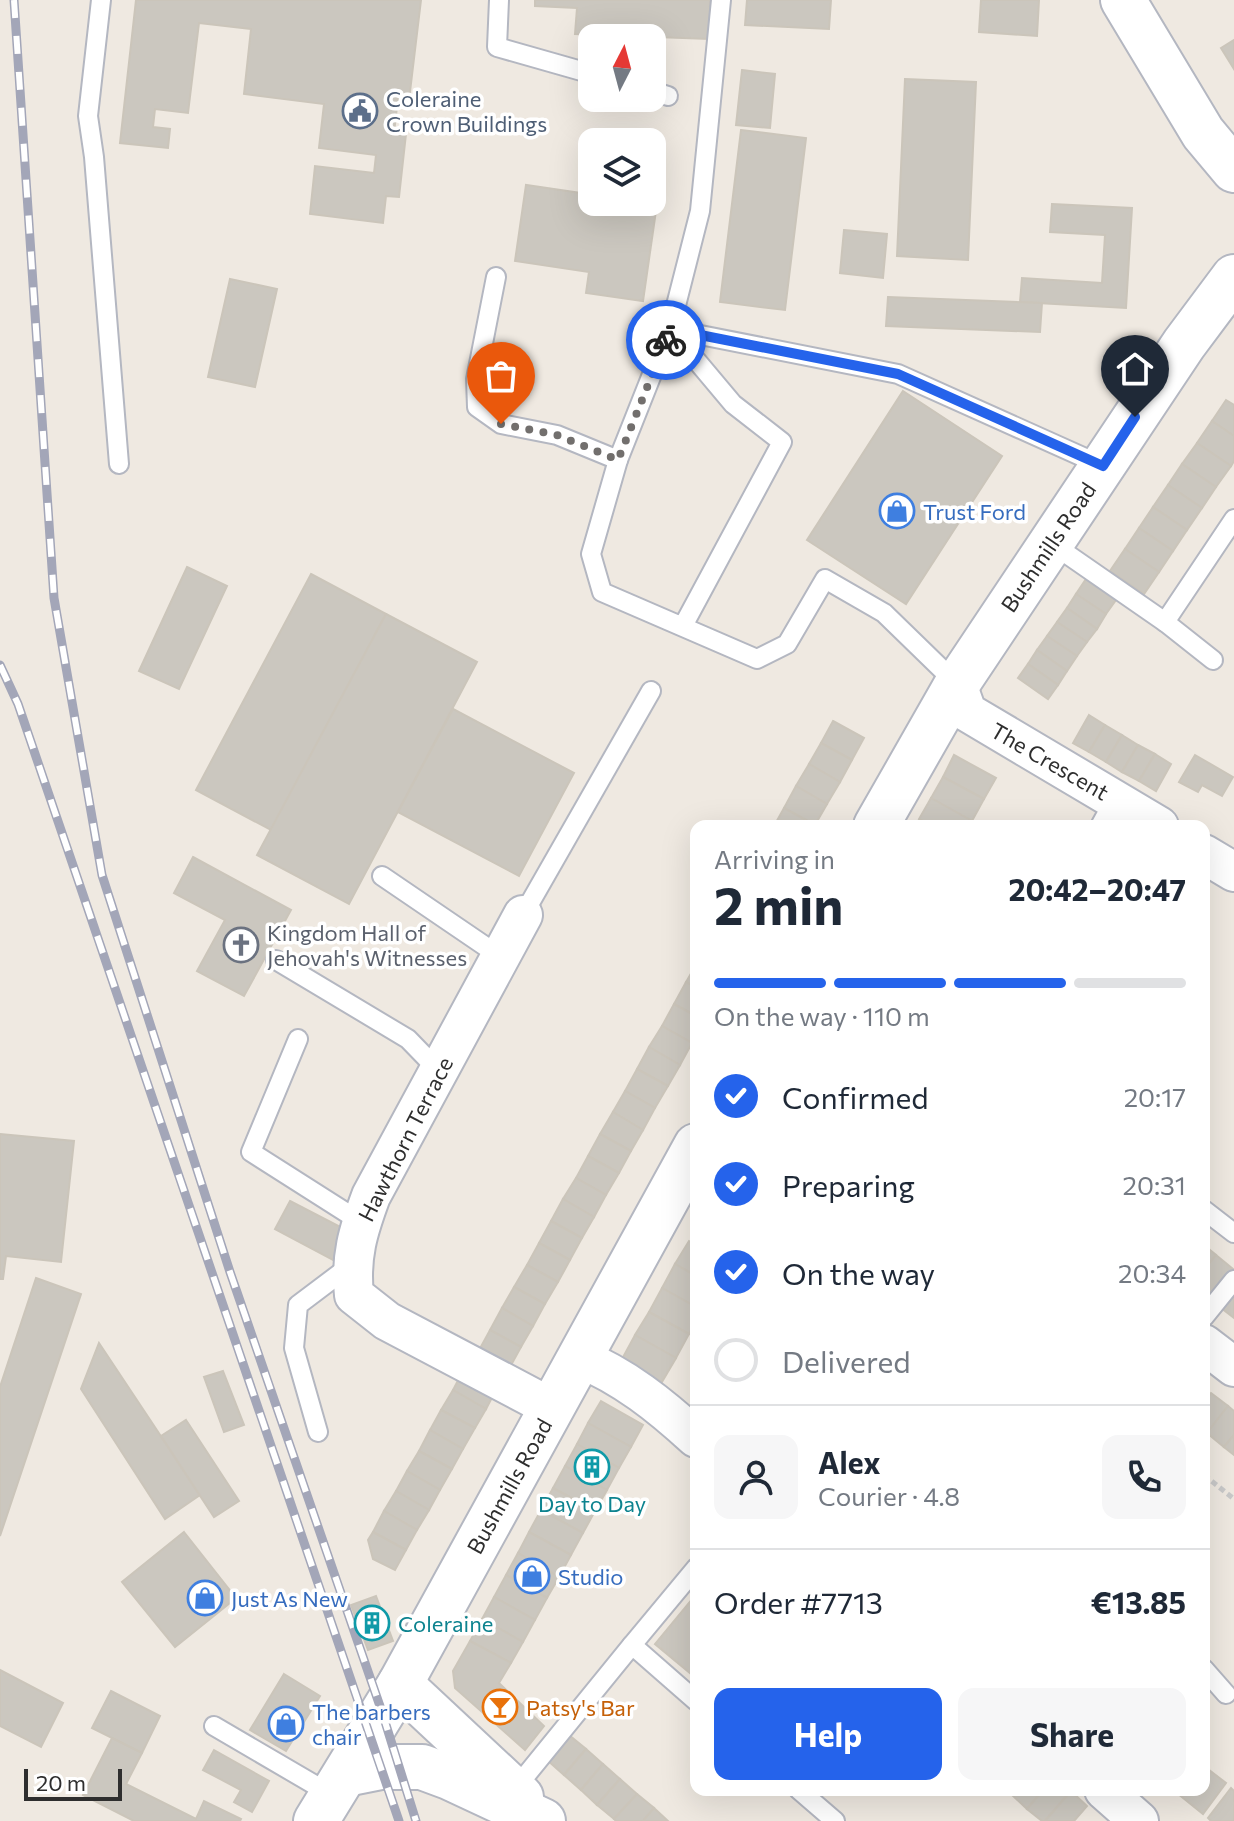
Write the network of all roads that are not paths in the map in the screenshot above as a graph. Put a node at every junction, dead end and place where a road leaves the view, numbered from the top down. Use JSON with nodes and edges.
{"nodes":[{"id":1,"x":101,"y":0,"type":"edge"},
{"id":2,"x":499,"y":0,"type":"edge"},
{"id":3,"x":721,"y":0,"type":"edge"},
{"id":4,"x":1123,"y":0,"type":"edge"},
{"id":5,"x":578,"y":70,"type":"edge"},
{"id":6,"x":1234,"y":170,"type":"edge"},
{"id":7,"x":496,"y":277,"type":"dead end"},
{"id":8,"x":1234,"y":277,"type":"edge"},
{"id":9,"x":670,"y":329,"type":"junction"},
{"id":10,"x":618,"y":460,"type":"junction"},
{"id":11,"x":119,"y":464,"type":"dead end"},
{"id":12,"x":1103,"y":466,"type":"junction"},
{"id":13,"x":1234,"y":519,"type":"edge"},
{"id":14,"x":1051,"y":543,"type":"junction"},
{"id":15,"x":1165,"y":622,"type":"junction"},
{"id":16,"x":683,"y":626,"type":"junction"},
{"id":17,"x":1213,"y":660,"type":"dead end"},
{"id":18,"x":957,"y":684,"type":"junction"},
{"id":19,"x":651,"y":691,"type":"dead end"},
{"id":20,"x":1108,"y":813,"type":"edge"},
{"id":21,"x":879,"y":820,"type":"edge"},
{"id":22,"x":1135,"y":820,"type":"edge"},
{"id":23,"x":1210,"y":858,"type":"edge"},
{"id":24,"x":1234,"y":872,"type":"edge"},
{"id":25,"x":382,"y":876,"type":"dead end"},
{"id":26,"x":523,"y":915,"type":"joint"},
{"id":27,"x":501,"y":957,"type":"junction"},
{"id":28,"x":276,"y":960,"type":"dead end"},
{"id":29,"x":298,"y":1039,"type":"dead end"},
{"id":30,"x":439,"y":1071,"type":"junction"},
{"id":31,"x":690,"y":1157,"type":"edge"},
{"id":32,"x":1210,"y":1215,"type":"edge"},
{"id":33,"x":361,"y":1222,"type":"junction"},
{"id":34,"x":1234,"y":1233,"type":"edge"},
{"id":35,"x":351,"y":1265,"type":"junction"},
{"id":36,"x":1234,"y":1280,"type":"edge"},
{"id":37,"x":1210,"y":1310,"type":"edge"},
{"id":38,"x":1210,"y":1349,"type":"edge"},
{"id":39,"x":579,"y":1358,"type":"junction"},
{"id":40,"x":1234,"y":1367,"type":"edge"},
{"id":41,"x":552,"y":1408,"type":"junction"},
{"id":42,"x":318,"y":1432,"type":"dead end"},
{"id":43,"x":690,"y":1433,"type":"edge"},
{"id":44,"x":690,"y":1575,"type":"edge"},
{"id":45,"x":632,"y":1645,"type":"junction"},
{"id":46,"x":1210,"y":1676,"type":"edge"},
{"id":47,"x":400,"y":1684,"type":"junction"},
{"id":48,"x":1226,"y":1694,"type":"dead end"},
{"id":49,"x":690,"y":1696,"type":"edge"},
{"id":50,"x":214,"y":1726,"type":"dead end"},
{"id":51,"x":806,"y":1796,"type":"edge"},
{"id":52,"x":1111,"y":1796,"type":"edge"},
{"id":53,"x":331,"y":1797,"type":"edge"},
{"id":54,"x":534,"y":1811,"type":"edge"},
{"id":55,"x":835,"y":1821,"type":"edge"},
{"id":56,"x":1139,"y":1821,"type":"edge"}],
"edges":[{"from":1,"to":11,"type":"lane"},
{"from":2,"to":5,"type":"lane"},
{"from":3,"to":9,"type":"lane"},
{"from":4,"to":6,"type":"main road"},
{"from":7,"to":10,"type":"lane"},
{"from":8,"to":12,"type":"main road","name":"Bushmills Road"},
{"from":9,"to":10,"type":"lane"},
{"from":9,"to":12,"type":"lane"},
{"from":9,"to":16,"type":"lane"},
{"from":10,"to":16,"type":"lane"},
{"from":12,"to":14,"type":"main road","name":"Bushmills Road"},
{"from":13,"to":15,"type":"lane"},
{"from":14,"to":15,"type":"lane"},
{"from":14,"to":18,"type":"main road","name":"Bushmills Road"},
{"from":15,"to":17,"type":"lane"},
{"from":16,"to":18,"type":"lane"},
{"from":18,"to":20,"type":"street","name":"The Crescent"},
{"from":18,"to":21,"type":"main road","name":"Bushmills Road"},
{"from":19,"to":26,"type":"lane"},
{"from":20,"to":22,"type":"street","name":"The Crescent"},
{"from":23,"to":24,"type":"street"},
{"from":25,"to":27,"type":"lane"},
{"from":26,"to":27,"type":"street","name":"Hawthorn Terrace"},
{"from":27,"to":30,"type":"street","name":"Hawthorn Terrace"},
{"from":28,"to":30,"type":"lane"},
{"from":29,"to":33,"type":"lane"},
{"from":30,"to":33,"type":"street","name":"Hawthorn Terrace"},
{"from":31,"to":39,"type":"main road","name":"Bushmills Road"},
{"from":32,"to":34,"type":"lane"},
{"from":33,"to":35,"type":"street","name":"Hawthorn Terrace"},
{"from":35,"to":41,"type":"street","name":"Hawthorn Terrace"},
{"from":35,"to":42,"type":"lane"},
{"from":36,"to":37,"type":"lane"},
{"from":38,"to":40,"type":"street"},
{"from":39,"to":41,"type":"main road","name":"Bushmills Road"},
{"from":39,"to":43,"type":"street"},
{"from":41,"to":47,"type":"main road","name":"Bushmills Road"},
{"from":44,"to":45,"type":"lane"},
{"from":45,"to":49,"type":"lane"},
{"from":45,"to":54,"type":"lane"},
{"from":46,"to":48,"type":"lane"},
{"from":47,"to":53,"type":"main road","name":"Bushmills Road"},
{"from":47,"to":54,"type":"main road"},
{"from":50,"to":53,"type":"lane"},
{"from":51,"to":55,"type":"lane"},
{"from":52,"to":56,"type":"street"},
{"from":53,"to":54,"type":"main road"}]}
